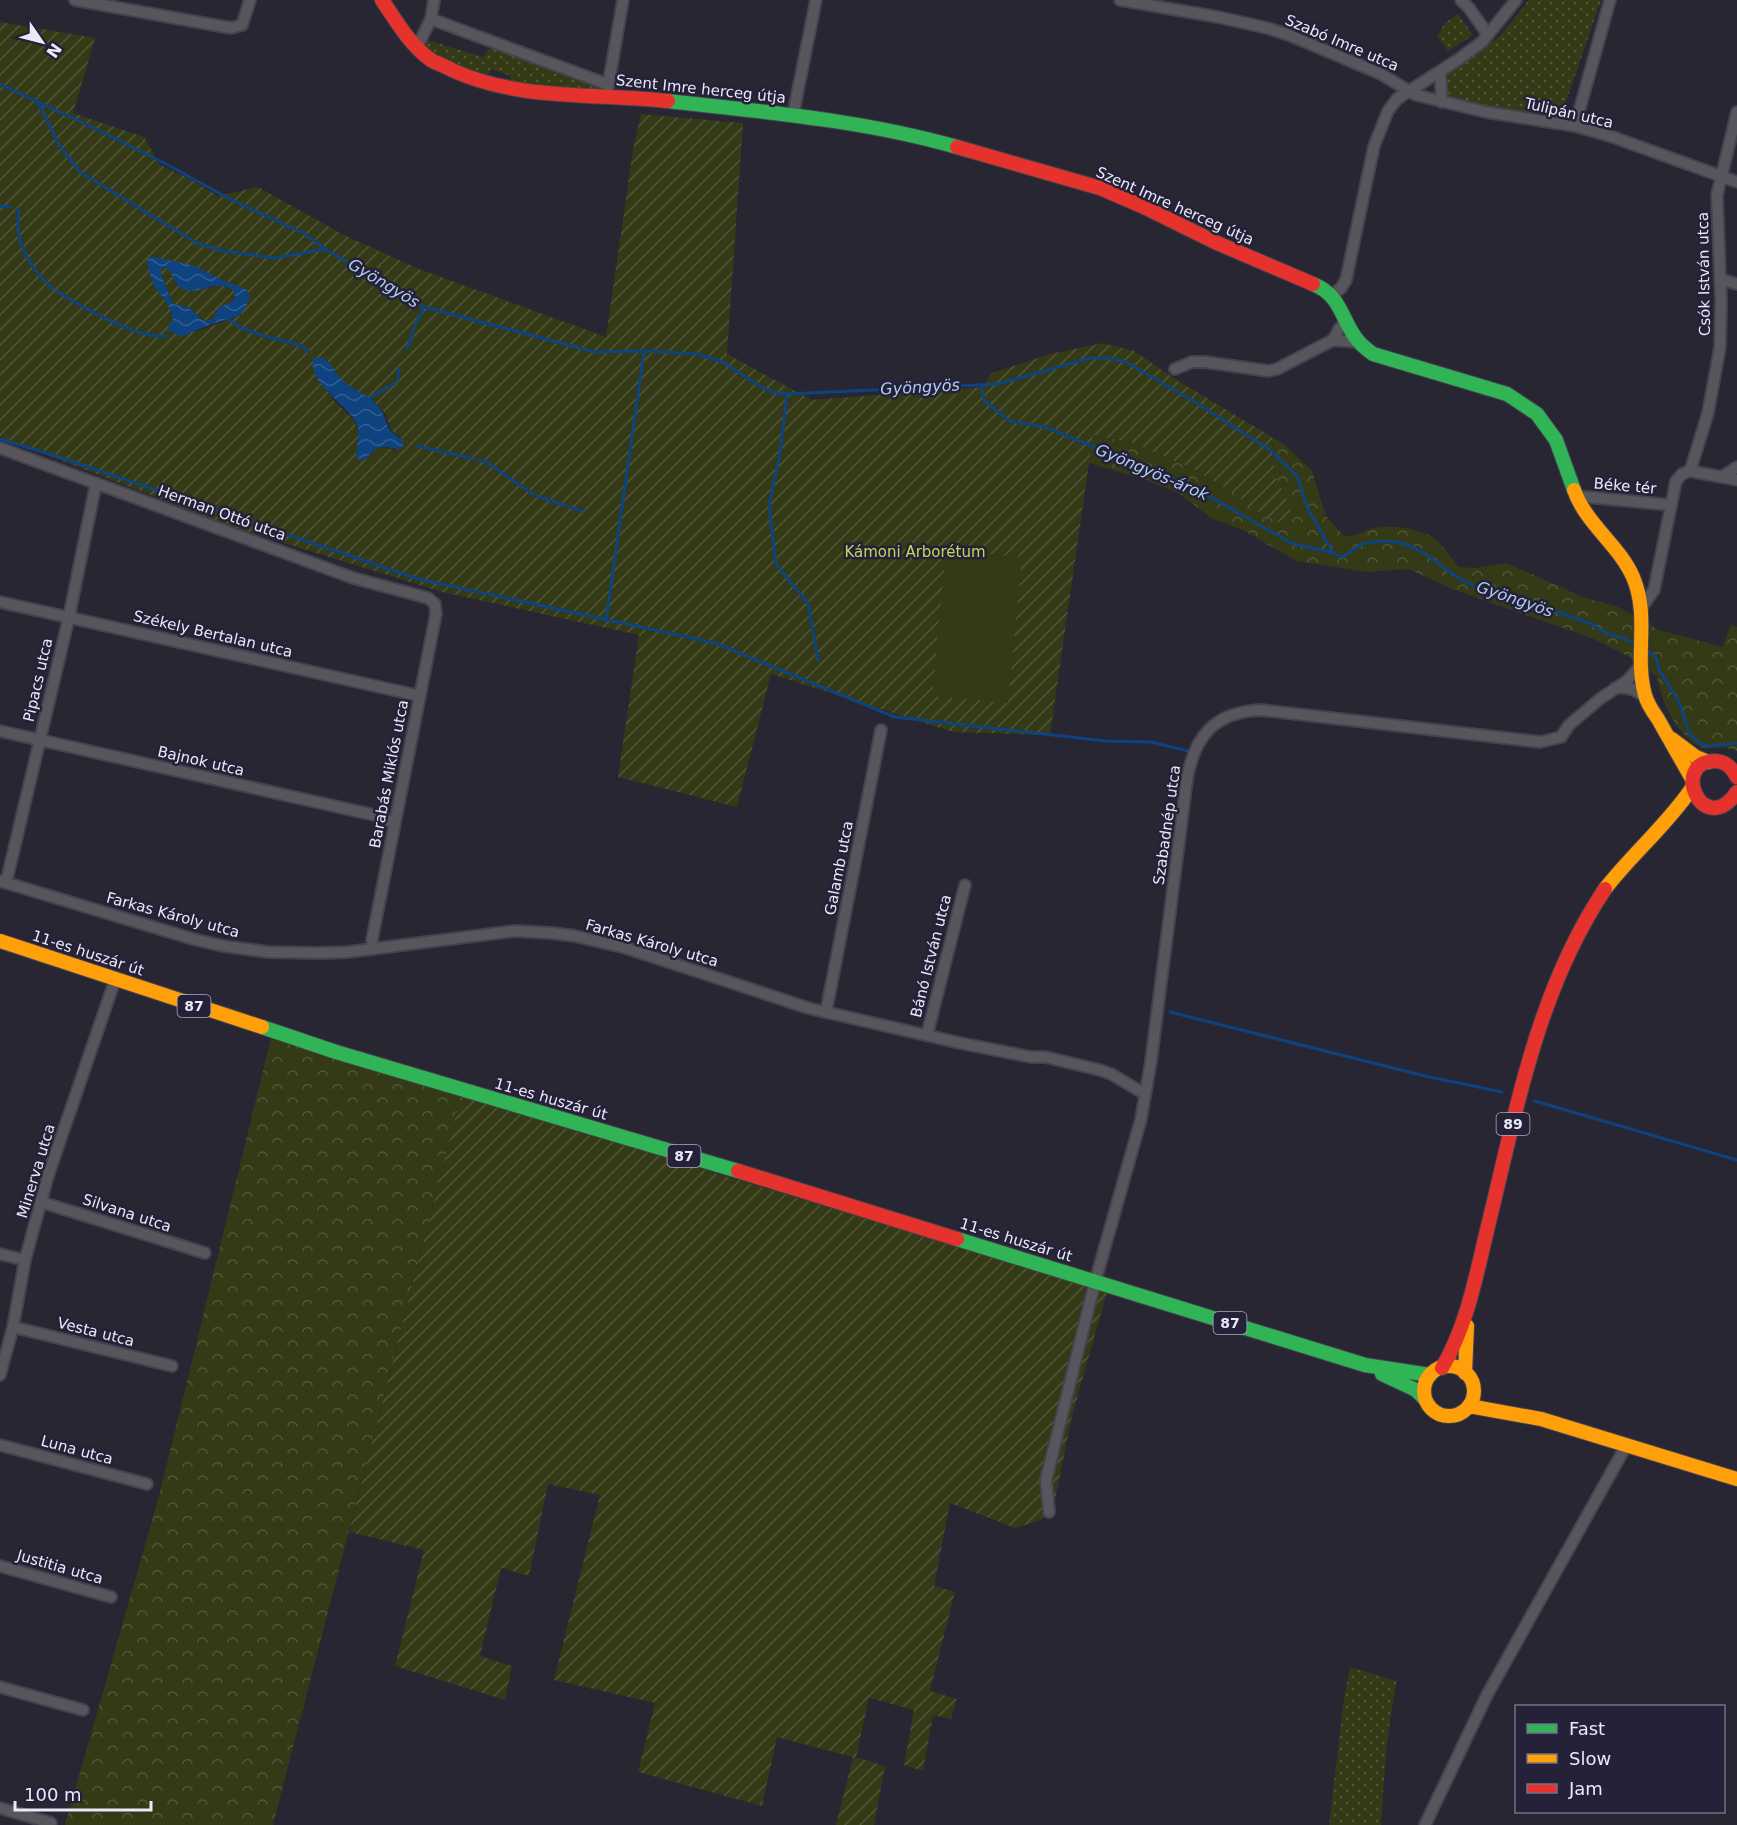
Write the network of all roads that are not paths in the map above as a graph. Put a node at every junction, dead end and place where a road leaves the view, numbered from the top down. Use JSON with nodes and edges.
{"nodes":[{"id":1,"x":75,"y":0,"type":"edge"},
{"id":2,"x":250,"y":0,"type":"edge"},
{"id":3,"x":382,"y":0,"type":"edge"},
{"id":4,"x":434,"y":0,"type":"edge"},
{"id":5,"x":623,"y":0,"type":"edge"},
{"id":6,"x":816,"y":0,"type":"edge"},
{"id":7,"x":1120,"y":0,"type":"edge"},
{"id":8,"x":1461,"y":0,"type":"edge"},
{"id":9,"x":1516,"y":0,"type":"edge"},
{"id":10,"x":1610,"y":0,"type":"edge"},
{"id":11,"x":431,"y":18,"type":"junction"},
{"id":12,"x":1488,"y":35,"type":"junction"},
{"id":13,"x":417,"y":47,"type":"junction"},
{"id":14,"x":1440,"y":72,"type":"junction"},
{"id":15,"x":610,"y":82,"type":"junction"},
{"id":16,"x":1408,"y":91,"type":"junction"},
{"id":17,"x":605,"y":96,"type":"junction"},
{"id":18,"x":1442,"y":102,"type":"junction"},
{"id":19,"x":1737,"y":112,"type":"edge"},
{"id":20,"x":793,"y":115,"type":"junction"},
{"id":21,"x":1575,"y":126,"type":"junction"},
{"id":22,"x":1720,"y":176,"type":"junction"},
{"id":23,"x":1737,"y":182,"type":"edge"},
{"id":24,"x":1720,"y":279,"type":"junction"},
{"id":25,"x":1737,"y":284,"type":"edge"},
{"id":26,"x":1332,"y":295,"type":"junction"},
{"id":27,"x":1346,"y":322,"type":"junction"},
{"id":28,"x":1333,"y":340,"type":"junction"},
{"id":29,"x":1358,"y":342,"type":"junction"},
{"id":30,"x":1175,"y":369,"type":"dead end"},
{"id":31,"x":0,"y":448,"type":"edge"},
{"id":32,"x":1737,"y":467,"type":"edge"},
{"id":33,"x":1690,"y":471,"type":"junction"},
{"id":34,"x":1722,"y":477,"type":"junction"},
{"id":35,"x":1737,"y":480,"type":"edge"},
{"id":36,"x":96,"y":483,"type":"junction"},
{"id":37,"x":1576,"y":496,"type":"junction"},
{"id":38,"x":1671,"y":505,"type":"junction"},
{"id":39,"x":1658,"y":576,"type":"junction"},
{"id":40,"x":1633,"y":577,"type":"junction"},
{"id":41,"x":0,"y":602,"type":"edge"},
{"id":42,"x":435,"y":604,"type":"joint"},
{"id":43,"x":1642,"y":607,"type":"junction"},
{"id":44,"x":69,"y":617,"type":"junction"},
{"id":45,"x":1640,"y":654,"type":"junction"},
{"id":46,"x":1615,"y":688,"type":"junction"},
{"id":47,"x":420,"y":696,"type":"junction"},
{"id":48,"x":1645,"y":697,"type":"junction"},
{"id":49,"x":881,"y":730,"type":"dead end"},
{"id":50,"x":0,"y":731,"type":"edge"},
{"id":51,"x":1666,"y":733,"type":"junction"},
{"id":52,"x":39,"y":740,"type":"junction"},
{"id":53,"x":1737,"y":761,"type":"edge"},
{"id":54,"x":1715,"y":762,"type":"junction"},
{"id":55,"x":1737,"y":777,"type":"edge"},
{"id":56,"x":1692,"y":784,"type":"junction"},
{"id":57,"x":1737,"y":792,"type":"edge"},
{"id":58,"x":1704,"y":805,"type":"junction"},
{"id":59,"x":1731,"y":808,"type":"edge"},
{"id":60,"x":395,"y":823,"type":"junction"},
{"id":61,"x":1652,"y":835,"type":"junction"},
{"id":62,"x":3,"y":882,"type":"edge"},
{"id":63,"x":964,"y":885,"type":"dead end"},
{"id":64,"x":0,"y":941,"type":"edge"},
{"id":65,"x":373,"y":949,"type":"junction"},
{"id":66,"x":115,"y":980,"type":"junction"},
{"id":67,"x":826,"y":1012,"type":"junction"},
{"id":68,"x":927,"y":1035,"type":"junction"},
{"id":69,"x":1145,"y":1094,"type":"junction"},
{"id":70,"x":41,"y":1202,"type":"junction"},
{"id":71,"x":205,"y":1253,"type":"dead end"},
{"id":72,"x":0,"y":1254,"type":"edge"},
{"id":73,"x":25,"y":1260,"type":"junction"},
{"id":74,"x":1095,"y":1282,"type":"junction"},
{"id":75,"x":1469,"y":1304,"type":"junction"},
{"id":76,"x":13,"y":1327,"type":"junction"},
{"id":77,"x":1365,"y":1365,"type":"junction"},
{"id":78,"x":172,"y":1366,"type":"dead end"},
{"id":79,"x":1436,"y":1371,"type":"junction"},
{"id":80,"x":1465,"y":1373,"type":"junction"},
{"id":81,"x":0,"y":1375,"type":"edge"},
{"id":82,"x":1473,"y":1389,"type":"junction"},
{"id":83,"x":1425,"y":1399,"type":"junction"},
{"id":84,"x":1469,"y":1406,"type":"junction"},
{"id":85,"x":1541,"y":1419,"type":"junction"},
{"id":86,"x":0,"y":1445,"type":"edge"},
{"id":87,"x":1626,"y":1446,"type":"junction"},
{"id":88,"x":1737,"y":1479,"type":"edge"},
{"id":89,"x":147,"y":1484,"type":"dead end"},
{"id":90,"x":1048,"y":1512,"type":"dead end"},
{"id":91,"x":0,"y":1566,"type":"edge"},
{"id":92,"x":111,"y":1597,"type":"dead end"},
{"id":93,"x":0,"y":1687,"type":"edge"},
{"id":94,"x":83,"y":1710,"type":"dead end"},
{"id":95,"x":0,"y":1808,"type":"edge"},
{"id":96,"x":51,"y":1822,"type":"dead end"},
{"id":97,"x":1425,"y":1825,"type":"edge"}],
"edges":[{"from":1,"to":2,"type":"street"},
{"from":3,"to":13,"type":"main road","name":"Szent Imre herceg útja"},
{"from":4,"to":11,"type":"street"},
{"from":5,"to":15,"type":"street"},
{"from":6,"to":20,"type":"street"},
{"from":7,"to":16,"type":"street","name":"Szabó Imre utca"},
{"from":8,"to":12,"type":"street"},
{"from":9,"to":12,"type":"street"},
{"from":10,"to":21,"type":"street"},
{"from":11,"to":13,"type":"street"},
{"from":11,"to":15,"type":"street","name":"Szent Imre herceg útja"},
{"from":12,"to":14,"type":"street"},
{"from":13,"to":17,"type":"main road","name":"Szent Imre herceg útja"},
{"from":14,"to":16,"type":"street"},
{"from":14,"to":18,"type":"street"},
{"from":15,"to":17,"type":"street"},
{"from":16,"to":18,"type":"street","name":"Tulipán utca"},
{"from":16,"to":26,"type":"street"},
{"from":17,"to":20,"type":"main road","name":"Szent Imre herceg útja"},
{"from":18,"to":21,"type":"street","name":"Tulipán utca"},
{"from":19,"to":22,"type":"street","name":"Csók István utca"},
{"from":20,"to":26,"type":"main road","name":"Szent Imre herceg útja"},
{"from":21,"to":22,"type":"street","name":"Tulipán utca"},
{"from":22,"to":23,"type":"street","name":"Tulipán utca"},
{"from":22,"to":24,"type":"street","name":"Csók István utca"},
{"from":24,"to":25,"type":"street"},
{"from":24,"to":33,"type":"street","name":"Csók István utca"},
{"from":26,"to":27,"type":"main road"},
{"from":27,"to":28,"type":"street"},
{"from":27,"to":29,"type":"main road"},
{"from":28,"to":29,"type":"street"},
{"from":28,"to":30,"type":"street"},
{"from":29,"to":37,"type":"main road"},
{"from":31,"to":36,"type":"street","name":"Herman Ottó utca"},
{"from":32,"to":34,"type":"street"},
{"from":33,"to":34,"type":"street"},
{"from":33,"to":38,"type":"street","name":"Béke tér"},
{"from":34,"to":35,"type":"street"},
{"from":36,"to":42,"type":"street","name":"Herman Ottó utca"},
{"from":36,"to":44,"type":"street","name":"Pipacs utca"},
{"from":37,"to":38,"type":"street","name":"Béke tér"},
{"from":37,"to":40,"type":"main road"},
{"from":38,"to":39,"type":"street","name":"Béke tér"},
{"from":39,"to":40,"type":"street"},
{"from":39,"to":43,"type":"street","name":"Béke tér"},
{"from":40,"to":43,"type":"main road"},
{"from":41,"to":44,"type":"street","name":"Székely Bertalan utca"},
{"from":42,"to":47,"type":"street","name":"Barabás Miklós utca"},
{"from":43,"to":45,"type":"main road"},
{"from":44,"to":47,"type":"street","name":"Székely Bertalan utca"},
{"from":44,"to":52,"type":"street","name":"Pipacs utca"},
{"from":45,"to":46,"type":"street","name":"Szabadnép utca"},
{"from":45,"to":48,"type":"main road"},
{"from":46,"to":48,"type":"street"},
{"from":46,"to":69,"type":"street","name":"Szabadnép utca"},
{"from":47,"to":60,"type":"street","name":"Barabás Miklós utca"},
{"from":48,"to":51,"type":"main road"},
{"from":49,"to":67,"type":"street","name":"Galamb utca"},
{"from":50,"to":52,"type":"street","name":"Bajnok utca"},
{"from":51,"to":54,"type":"main road"},
{"from":51,"to":56,"type":"main road"},
{"from":52,"to":60,"type":"street","name":"Bajnok utca"},
{"from":52,"to":62,"type":"street","name":"Pipacs utca"},
{"from":53,"to":54,"type":"main road"},
{"from":54,"to":55,"type":"main road"},
{"from":54,"to":56,"type":"main road","number":"89"},
{"from":56,"to":58,"type":"main road"},
{"from":56,"to":61,"type":"main road","number":"89"},
{"from":57,"to":59,"type":"main road","number":"89"},
{"from":58,"to":59,"type":"main road","number":"89"},
{"from":58,"to":61,"type":"main road","number":"89"},
{"from":60,"to":65,"type":"street","name":"Barabás Miklós utca"},
{"from":61,"to":75,"type":"main road","number":"89"},
{"from":62,"to":65,"type":"street","name":"Farkas Károly utca"},
{"from":63,"to":68,"type":"street","name":"Bánó István utca"},
{"from":64,"to":66,"type":"main road","name":"11-es huszár út","number":"87"},
{"from":65,"to":67,"type":"street","name":"Farkas Károly utca"},
{"from":66,"to":70,"type":"street","name":"Minerva utca"},
{"from":66,"to":74,"type":"main road","name":"11-es huszár út","number":"87"},
{"from":67,"to":68,"type":"street","name":"Farkas Károly utca"},
{"from":68,"to":69,"type":"street","name":"Farkas Károly utca"},
{"from":69,"to":74,"type":"street","name":"Szabadnép utca"},
{"from":70,"to":71,"type":"street","name":"Silvana utca"},
{"from":70,"to":73,"type":"street","name":"Minerva utca"},
{"from":72,"to":73,"type":"street"},
{"from":73,"to":76,"type":"street","name":"Minerva utca"},
{"from":74,"to":77,"type":"main road","number":"87"},
{"from":74,"to":90,"type":"street","name":"Szabadnép utca"},
{"from":75,"to":79,"type":"main road","number":"89"},
{"from":75,"to":80,"type":"main road","number":"89"},
{"from":76,"to":78,"type":"street","name":"Vesta utca"},
{"from":76,"to":81,"type":"street","name":"Minerva utca"},
{"from":77,"to":79,"type":"main road","number":"87"},
{"from":77,"to":83,"type":"main road","number":"87"},
{"from":79,"to":80,"type":"main road","number":"87"},
{"from":79,"to":83,"type":"main road"},
{"from":80,"to":82,"type":"main road"},
{"from":82,"to":84,"type":"main road"},
{"from":82,"to":85,"type":"main road","number":"87"},
{"from":83,"to":84,"type":"main road","number":"87"},
{"from":84,"to":85,"type":"main road","number":"87"},
{"from":85,"to":87,"type":"main road","number":"87"},
{"from":86,"to":89,"type":"street","name":"Luna utca"},
{"from":87,"to":88,"type":"main road","number":"87"},
{"from":87,"to":97,"type":"street"},
{"from":91,"to":92,"type":"street","name":"Justitia utca"},
{"from":93,"to":94,"type":"street"},
{"from":95,"to":96,"type":"street"}]}
